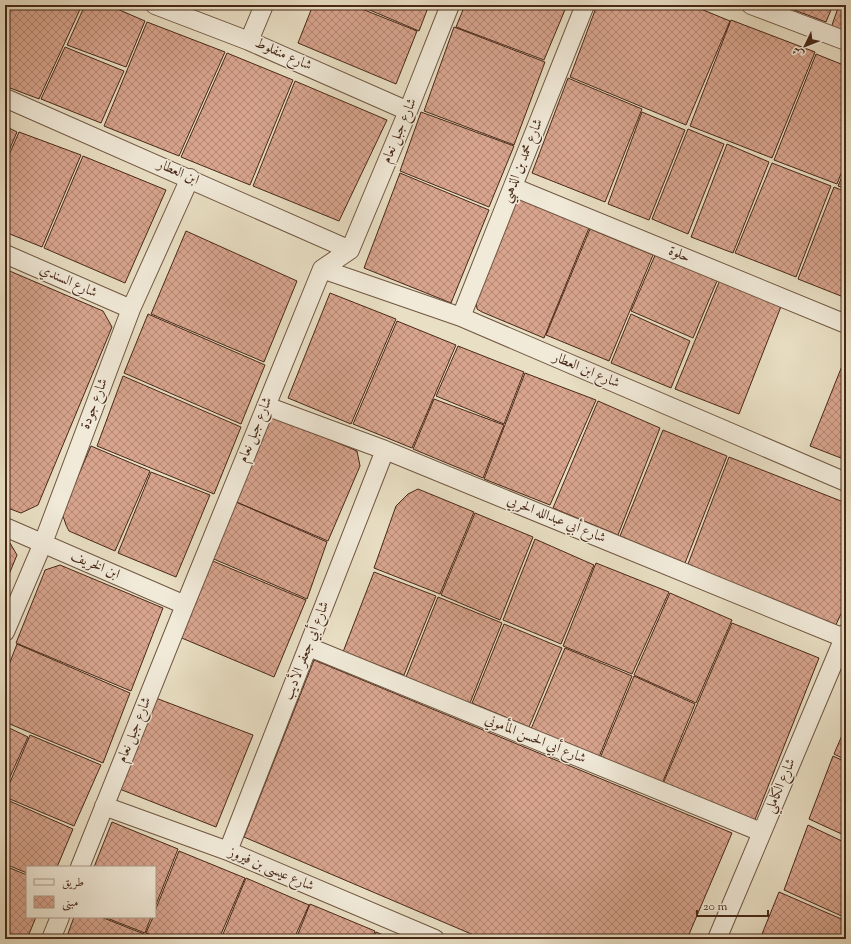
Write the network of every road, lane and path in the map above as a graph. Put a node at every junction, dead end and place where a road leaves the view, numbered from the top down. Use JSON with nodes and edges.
{"nodes":[{"id":1,"x":155,"y":5,"type":"edge"},
{"id":2,"x":264,"y":5,"type":"edge"},
{"id":3,"x":450,"y":5,"type":"edge"},
{"id":4,"x":585,"y":5,"type":"edge"},
{"id":5,"x":751,"y":5,"type":"edge"},
{"id":6,"x":249,"y":41,"type":"junction"},
{"id":7,"x":846,"y":41,"type":"edge"},
{"id":8,"x":5,"y":98,"type":"edge"},
{"id":9,"x":408,"y":111,"type":"junction"},
{"id":10,"x":190,"y":178,"type":"junction"},
{"id":11,"x":513,"y":187,"type":"junction"},
{"id":12,"x":350,"y":250,"type":"junction"},
{"id":13,"x":5,"y":254,"type":"edge"},
{"id":14,"x":322,"y":269,"type":"junction"},
{"id":15,"x":131,"y":309,"type":"junction"},
{"id":16,"x":461,"y":317,"type":"junction"},
{"id":17,"x":846,"y":324,"type":"edge"},
{"id":18,"x":266,"y":406,"type":"junction"},
{"id":19,"x":386,"y":450,"type":"junction"},
{"id":20,"x":846,"y":482,"type":"edge"},
{"id":21,"x":5,"y":527,"type":"edge"},
{"id":22,"x":43,"y":543,"type":"junction"},
{"id":23,"x":185,"y":605,"type":"junction"},
{"id":24,"x":5,"y":632,"type":"edge"},
{"id":25,"x":845,"y":636,"type":"edge"},
{"id":26,"x":309,"y":647,"type":"junction"},
{"id":27,"x":104,"y":806,"type":"junction"},
{"id":28,"x":761,"y":832,"type":"junction"},
{"id":29,"x":228,"y":851,"type":"junction"},
{"id":30,"x":80,"y":866,"type":"edge"},
{"id":31,"x":60,"y":918,"type":"edge"},
{"id":32,"x":51,"y":939,"type":"edge"},
{"id":33,"x":435,"y":939,"type":"edge"},
{"id":34,"x":717,"y":939,"type":"edge"}],
"edges":[{"from":1,"to":6,"type":"street","name":"شارع منفلوط"},
{"from":2,"to":6,"type":"street"},
{"from":3,"to":9,"type":"street","name":"شارع جبل نعام"},
{"from":4,"to":11,"type":"street","name":"شارع محمد بن الذهبي"},
{"from":5,"to":7,"type":"street"},
{"from":6,"to":9,"type":"street","name":"شارع منفلوط"},
{"from":8,"to":10,"type":"street","name":"ابن العطار"},
{"from":9,"to":12,"type":"street","name":"شارع جبل نعام"},
{"from":10,"to":12,"type":"street","name":"ابن العطار"},
{"from":10,"to":15,"type":"street","name":"شارع جودة"},
{"from":11,"to":16,"type":"street","name":"شارع محمد بن الذهبي"},
{"from":11,"to":17,"type":"street","name":"حلوة"},
{"from":12,"to":14,"type":"street"},
{"from":13,"to":15,"type":"street","name":"شارع السندي"},
{"from":14,"to":16,"type":"street","name":"شارع ابن العطار"},
{"from":14,"to":18,"type":"street","name":"شارع جبل نعام"},
{"from":15,"to":22,"type":"street","name":"شارع جودة"},
{"from":16,"to":20,"type":"street","name":"شارع ابن العطار"},
{"from":18,"to":19,"type":"street","name":"شارع أبي عبدالله الحربي"},
{"from":18,"to":23,"type":"street","name":"شارع جبل نعام"},
{"from":19,"to":25,"type":"street","name":"شارع أبي عبدالله الحربي"},
{"from":19,"to":26,"type":"street","name":"شارع أبي جعفر الأديب"},
{"from":21,"to":22,"type":"street","name":"ابن الخريف"},
{"from":22,"to":23,"type":"street","name":"ابن الخريف"},
{"from":22,"to":24,"type":"street","name":"شارع جودة"},
{"from":23,"to":27,"type":"street","name":"شارع جبل نعام"},
{"from":25,"to":28,"type":"street","name":"شارع الكاملي"},
{"from":26,"to":28,"type":"street","name":"شارع أبي الحسن المأموني"},
{"from":26,"to":29,"type":"street","name":"شارع أبي جعفر الأديب"},
{"from":27,"to":29,"type":"street","name":"شارع عيسى بن فيروز"},
{"from":27,"to":30,"type":"street","name":"شارع جبل نعام"},
{"from":28,"to":34,"type":"street","name":"شارع الكاملي"},
{"from":29,"to":33,"type":"street","name":"شارع عيسى بن فيروز"},
{"from":31,"to":32,"type":"street"}]}
